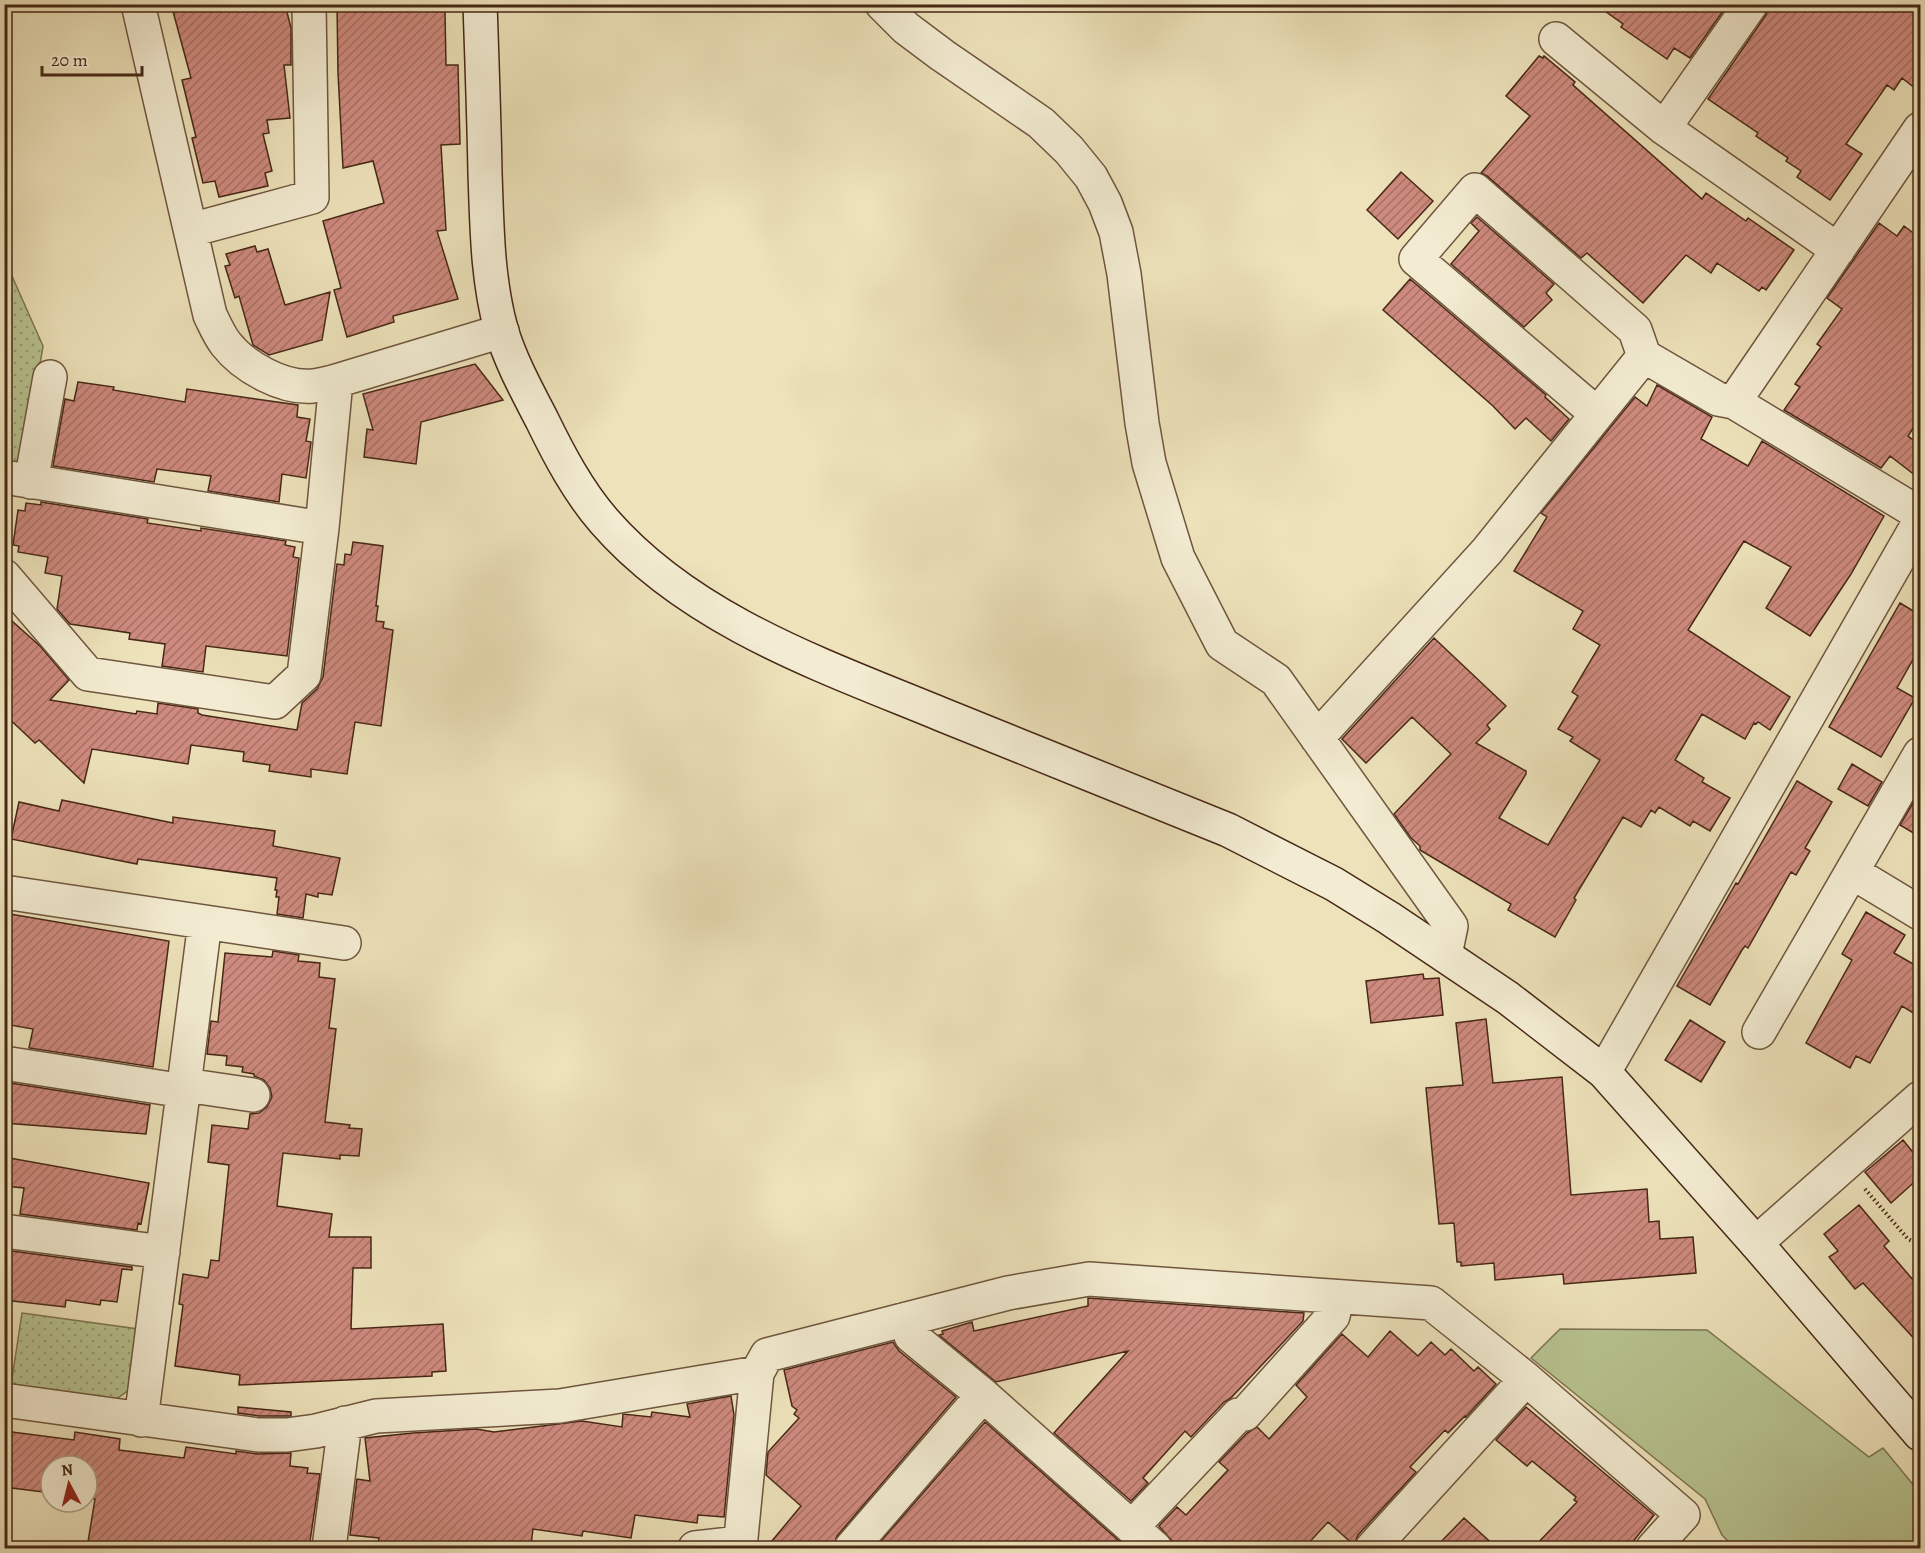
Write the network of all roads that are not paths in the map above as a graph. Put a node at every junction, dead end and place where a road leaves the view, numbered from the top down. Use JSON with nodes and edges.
{"nodes":[{"id":1,"x":138,"y":4,"type":"edge"},
{"id":2,"x":309,"y":4,"type":"edge"},
{"id":3,"x":480,"y":4,"type":"edge"},
{"id":4,"x":882,"y":4,"type":"edge"},
{"id":5,"x":1751,"y":4,"type":"edge"},
{"id":6,"x":1556,"y":39,"type":"dead end"},
{"id":7,"x":1664,"y":128,"type":"junction"},
{"id":8,"x":1920,"y":129,"type":"edge"},
{"id":9,"x":191,"y":230,"type":"junction"},
{"id":10,"x":1838,"y":250,"type":"junction"},
{"id":11,"x":502,"y":331,"type":"junction"},
{"id":12,"x":1644,"y":356,"type":"junction"},
{"id":13,"x":50,"y":376,"type":"dead end"},
{"id":14,"x":336,"y":381,"type":"junction"},
{"id":15,"x":1734,"y":402,"type":"junction"},
{"id":16,"x":1597,"y":414,"type":"junction"},
{"id":17,"x":18,"y":479,"type":"edge"},
{"id":18,"x":1920,"y":514,"type":"edge"},
{"id":19,"x":1920,"y":521,"type":"edge"},
{"id":20,"x":322,"y":528,"type":"junction"},
{"id":21,"x":4,"y":576,"type":"edge"},
{"id":22,"x":1317,"y":738,"type":"junction"},
{"id":23,"x":1920,"y":754,"type":"edge"},
{"id":24,"x":1852,"y":872,"type":"junction"},
{"id":25,"x":4,"y":892,"type":"edge"},
{"id":26,"x":1920,"y":913,"type":"edge"},
{"id":27,"x":205,"y":922,"type":"junction"},
{"id":28,"x":344,"y":942,"type":"dead end"},
{"id":29,"x":1445,"y":955,"type":"junction"},
{"id":30,"x":1759,"y":1032,"type":"dead end"},
{"id":31,"x":4,"y":1063,"type":"edge"},
{"id":32,"x":1604,"y":1072,"type":"junction"},
{"id":33,"x":184,"y":1088,"type":"junction"},
{"id":34,"x":254,"y":1095,"type":"dead end"},
{"id":35,"x":1920,"y":1098,"type":"edge"},
{"id":36,"x":4,"y":1231,"type":"edge"},
{"id":37,"x":1756,"y":1243,"type":"junction"},
{"id":38,"x":163,"y":1252,"type":"junction"},
{"id":39,"x":1337,"y":1297,"type":"junction"},
{"id":40,"x":906,"y":1319,"type":"junction"},
{"id":41,"x":757,"y":1373,"type":"junction"},
{"id":42,"x":1526,"y":1379,"type":"junction"},
{"id":43,"x":983,"y":1395,"type":"junction"},
{"id":44,"x":4,"y":1400,"type":"edge"},
{"id":45,"x":141,"y":1420,"type":"junction"},
{"id":46,"x":345,"y":1423,"type":"junction"},
{"id":47,"x":1920,"y":1434,"type":"edge"},
{"id":48,"x":1143,"y":1538,"type":"edge"},
{"id":49,"x":740,"y":1546,"type":"edge"},
{"id":50,"x":329,"y":1548,"type":"edge"},
{"id":51,"x":695,"y":1548,"type":"edge"},
{"id":52,"x":851,"y":1548,"type":"edge"},
{"id":53,"x":1372,"y":1548,"type":"edge"},
{"id":54,"x":1653,"y":1548,"type":"edge"}],
"edges":[{"from":1,"to":9,"type":"street"},
{"from":2,"to":9,"type":"street"},
{"from":3,"to":11,"type":"street"},
{"from":4,"to":22,"type":"street"},
{"from":5,"to":7,"type":"street"},
{"from":6,"to":7,"type":"street"},
{"from":7,"to":10,"type":"street"},
{"from":8,"to":10,"type":"street"},
{"from":9,"to":14,"type":"street"},
{"from":10,"to":15,"type":"street"},
{"from":11,"to":14,"type":"street"},
{"from":11,"to":29,"type":"street"},
{"from":12,"to":15,"type":"street"},
{"from":12,"to":16,"type":"street"},
{"from":12,"to":16,"type":"street"},
{"from":13,"to":17,"type":"street"},
{"from":14,"to":20,"type":"street"},
{"from":15,"to":18,"type":"street"},
{"from":16,"to":22,"type":"street"},
{"from":17,"to":20,"type":"street"},
{"from":19,"to":32,"type":"street"},
{"from":20,"to":21,"type":"street"},
{"from":22,"to":29,"type":"street"},
{"from":23,"to":24,"type":"street"},
{"from":24,"to":26,"type":"street"},
{"from":24,"to":30,"type":"street"},
{"from":25,"to":27,"type":"street"},
{"from":27,"to":28,"type":"street"},
{"from":27,"to":33,"type":"street"},
{"from":29,"to":32,"type":"street"},
{"from":31,"to":33,"type":"street"},
{"from":32,"to":37,"type":"street"},
{"from":33,"to":34,"type":"street"},
{"from":33,"to":38,"type":"street"},
{"from":35,"to":37,"type":"street"},
{"from":36,"to":38,"type":"street"},
{"from":37,"to":47,"type":"street"},
{"from":38,"to":45,"type":"street"},
{"from":39,"to":40,"type":"street"},
{"from":39,"to":42,"type":"street"},
{"from":39,"to":48,"type":"street"},
{"from":40,"to":41,"type":"street"},
{"from":40,"to":43,"type":"street"},
{"from":41,"to":46,"type":"street"},
{"from":41,"to":49,"type":"street"},
{"from":42,"to":53,"type":"street"},
{"from":42,"to":54,"type":"street"},
{"from":43,"to":48,"type":"street"},
{"from":43,"to":52,"type":"street"},
{"from":44,"to":45,"type":"street"},
{"from":45,"to":46,"type":"street"},
{"from":46,"to":50,"type":"street"},
{"from":49,"to":51,"type":"street"}]}
